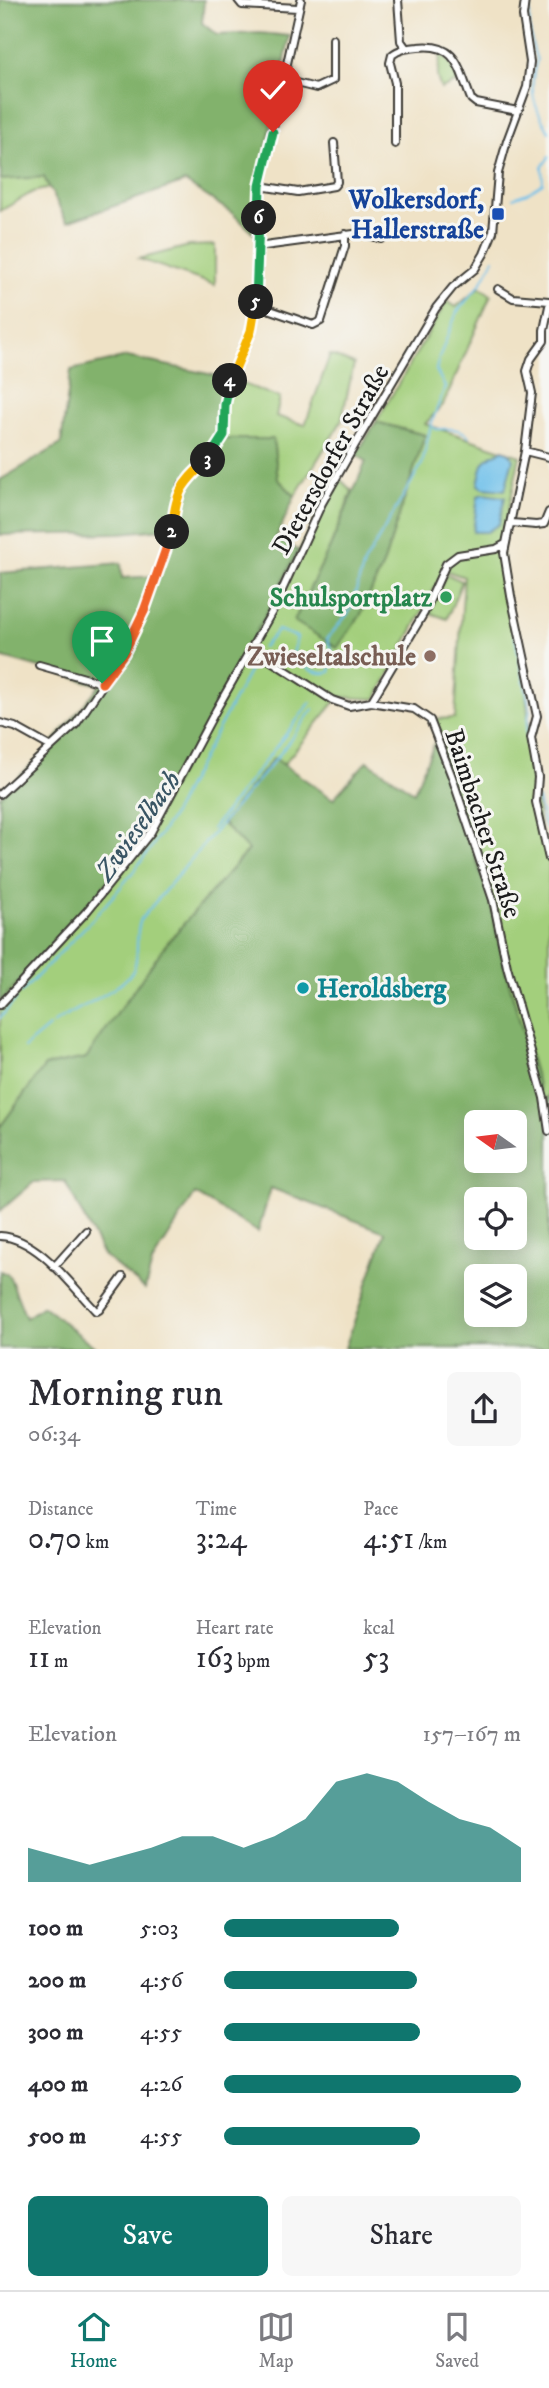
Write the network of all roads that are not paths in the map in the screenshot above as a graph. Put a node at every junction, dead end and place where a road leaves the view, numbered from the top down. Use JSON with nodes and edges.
{"nodes":[{"id":1,"x":239,"y":0,"type":"edge"},
{"id":2,"x":301,"y":0,"type":"edge"},
{"id":3,"x":398,"y":0,"type":"edge"},
{"id":4,"x":525,"y":0,"type":"edge"},
{"id":5,"x":299,"y":8,"type":"junction"},
{"id":6,"x":333,"y":39,"type":"dead end"},
{"id":7,"x":406,"y":48,"type":"junction"},
{"id":8,"x":284,"y":80,"type":"junction"},
{"id":9,"x":518,"y":111,"type":"junction"},
{"id":10,"x":334,"y":143,"type":"dead end"},
{"id":11,"x":395,"y":144,"type":"dead end"},
{"id":12,"x":260,"y":186,"type":"junction"},
{"id":13,"x":345,"y":234,"type":"junction"},
{"id":14,"x":382,"y":239,"type":"dead end"},
{"id":15,"x":257,"y":247,"type":"junction"},
{"id":16,"x":498,"y":289,"type":"dead end"},
{"id":17,"x":549,"y":304,"type":"edge"},
{"id":18,"x":256,"y":305,"type":"junction"},
{"id":19,"x":547,"y":342,"type":"edge"},
{"id":20,"x":525,"y":452,"type":"junction"},
{"id":21,"x":549,"y":457,"type":"edge"},
{"id":22,"x":549,"y":512,"type":"edge"},
{"id":23,"x":512,"y":523,"type":"junction"},
{"id":24,"x":505,"y":544,"type":"junction"},
{"id":25,"x":251,"y":649,"type":"junction"},
{"id":26,"x":39,"y":665,"type":"dead end"},
{"id":27,"x":102,"y":683,"type":"junction"},
{"id":28,"x":371,"y":702,"type":"junction"},
{"id":29,"x":0,"y":723,"type":"edge"},
{"id":30,"x":51,"y":747,"type":"junction"},
{"id":31,"x":0,"y":781,"type":"edge"},
{"id":32,"x":10,"y":785,"type":"junction"},
{"id":33,"x":0,"y":793,"type":"edge"},
{"id":34,"x":549,"y":859,"type":"edge"},
{"id":35,"x":0,"y":1005,"type":"edge"},
{"id":36,"x":549,"y":1131,"type":"edge"},
{"id":37,"x":86,"y":1231,"type":"dead end"},
{"id":38,"x":0,"y":1236,"type":"edge"},
{"id":39,"x":54,"y":1267,"type":"junction"},
{"id":40,"x":123,"y":1277,"type":"dead end"}],
"edges":[{"from":1,"to":5,"type":"street"},
{"from":2,"to":5,"type":"street"},
{"from":3,"to":7,"type":"street"},
{"from":4,"to":9,"type":"street","name":"Dietersdorfer Straße"},
{"from":5,"to":8,"type":"street"},
{"from":6,"to":8,"type":"street"},
{"from":7,"to":9,"type":"street"},
{"from":7,"to":11,"type":"street"},
{"from":8,"to":12,"type":"street"},
{"from":9,"to":25,"type":"street","name":"Dietersdorfer Straße"},
{"from":10,"to":12,"type":"street"},
{"from":12,"to":15,"type":"street"},
{"from":13,"to":14,"type":"street"},
{"from":13,"to":15,"type":"street"},
{"from":13,"to":18,"type":"street"},
{"from":15,"to":18,"type":"street"},
{"from":16,"to":17,"type":"street"},
{"from":17,"to":19,"type":"street"},
{"from":18,"to":27,"type":"street"},
{"from":19,"to":20,"type":"street"},
{"from":20,"to":21,"type":"street"},
{"from":20,"to":23,"type":"street"},
{"from":22,"to":23,"type":"street"},
{"from":23,"to":24,"type":"street"},
{"from":24,"to":28,"type":"street"},
{"from":24,"to":34,"type":"street"},
{"from":25,"to":28,"type":"street","name":"Baimbacher Straße"},
{"from":25,"to":35,"type":"street","name":"Dietersdorfer Straße"},
{"from":26,"to":27,"type":"street"},
{"from":27,"to":30,"type":"street"},
{"from":28,"to":36,"type":"street","name":"Baimbacher Straße"},
{"from":29,"to":30,"type":"street"},
{"from":30,"to":32,"type":"street"},
{"from":31,"to":32,"type":"street"},
{"from":32,"to":33,"type":"street"},
{"from":37,"to":39,"type":"street"},
{"from":38,"to":39,"type":"street"},
{"from":39,"to":40,"type":"street"}]}
